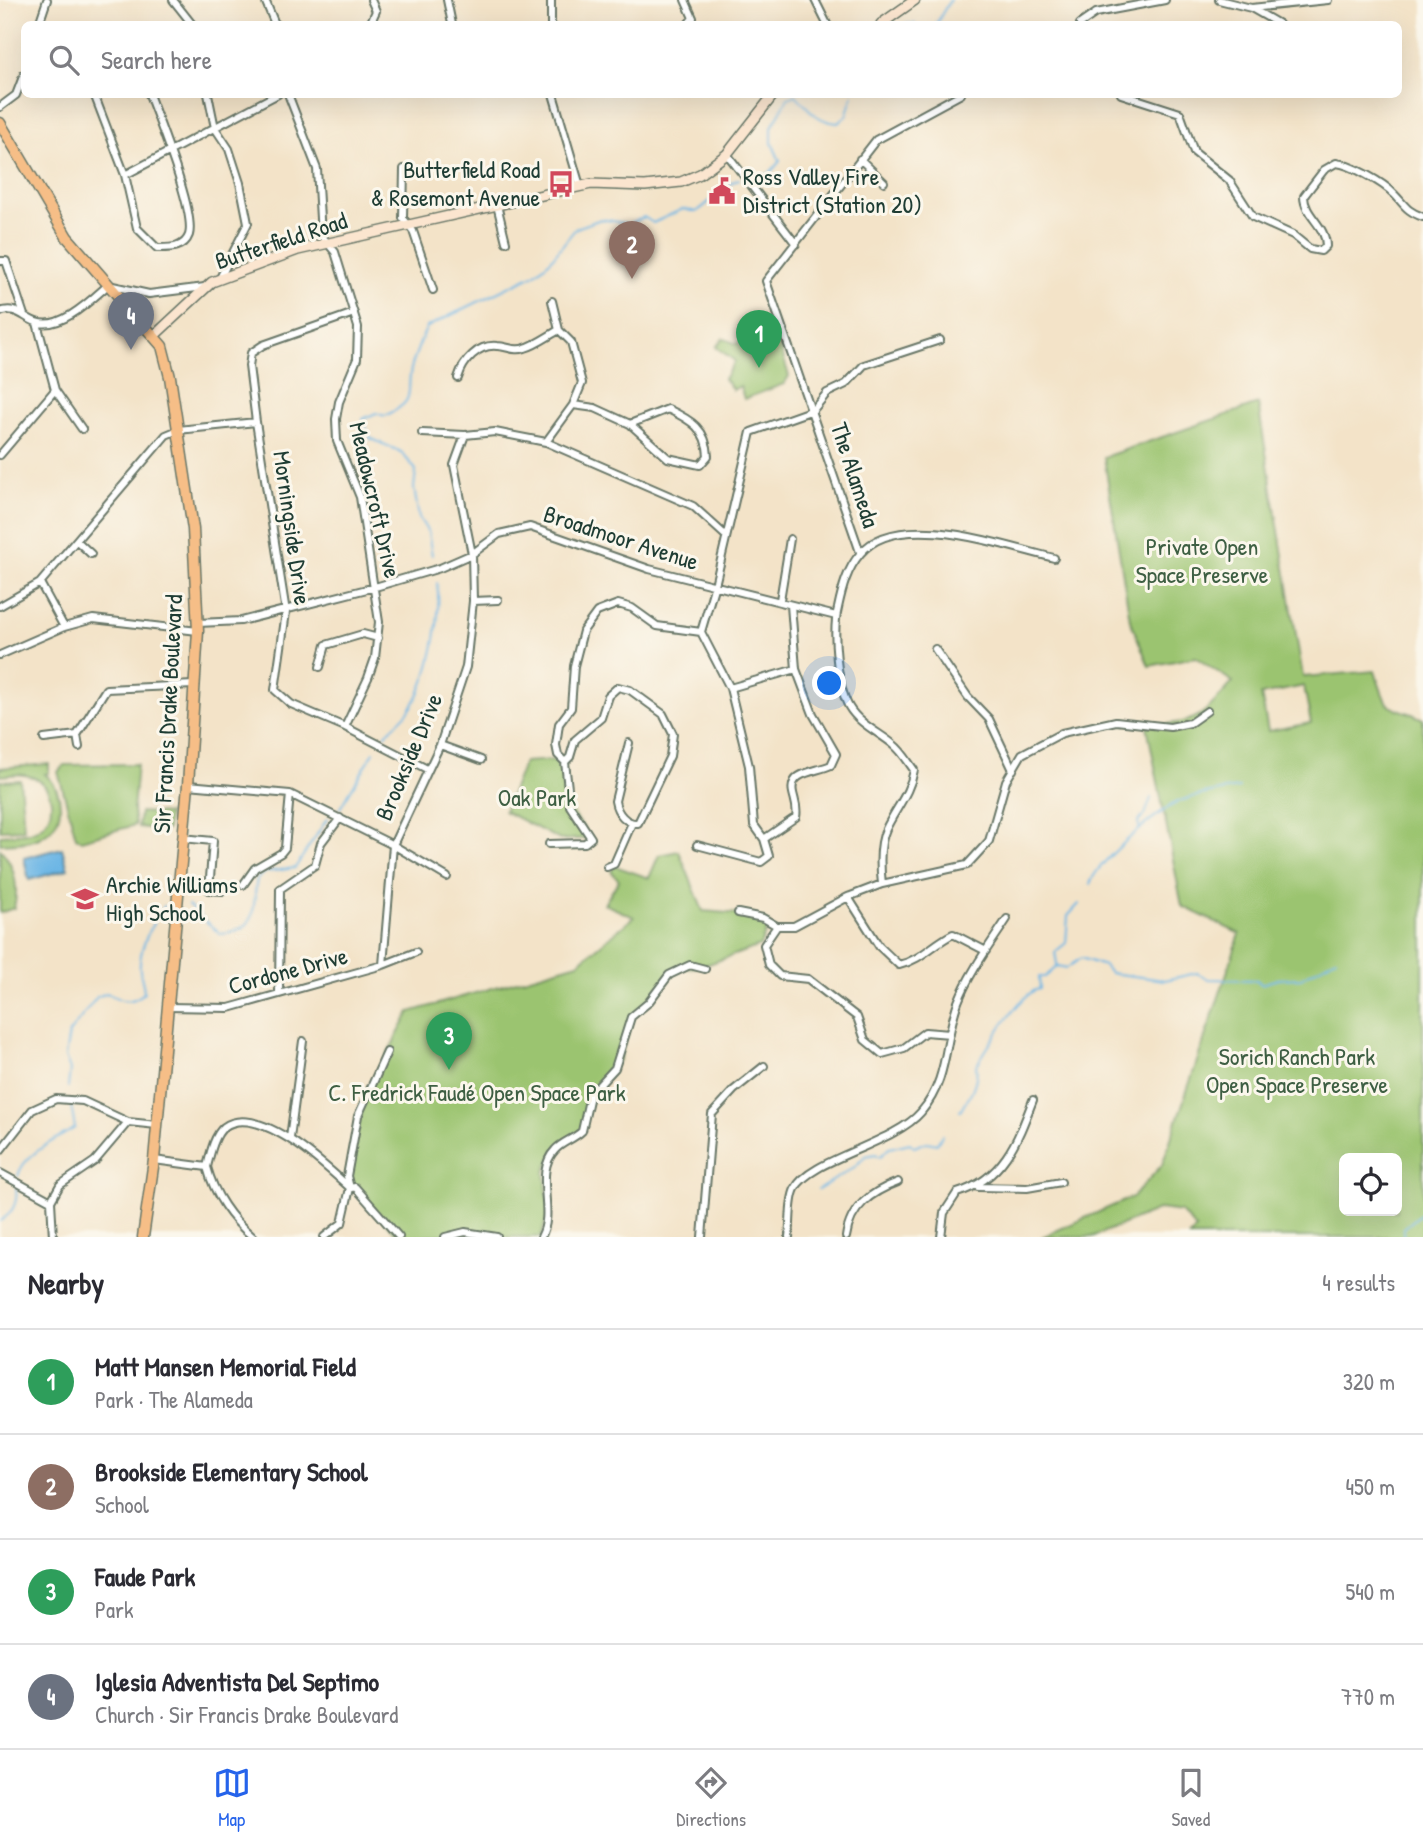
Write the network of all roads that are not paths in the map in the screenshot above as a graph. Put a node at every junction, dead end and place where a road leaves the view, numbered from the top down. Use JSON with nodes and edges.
{"nodes":[{"id":1,"x":47,"y":0,"type":"edge"},
{"id":2,"x":173,"y":0,"type":"edge"},
{"id":3,"x":265,"y":0,"type":"edge"},
{"id":4,"x":371,"y":0,"type":"edge"},
{"id":5,"x":447,"y":0,"type":"edge"},
{"id":6,"x":551,"y":0,"type":"edge"},
{"id":7,"x":685,"y":0,"type":"edge"},
{"id":8,"x":815,"y":0,"type":"edge"},
{"id":9,"x":915,"y":0,"type":"edge"},
{"id":10,"x":1166,"y":0,"type":"edge"},
{"id":11,"x":1219,"y":0,"type":"edge"},
{"id":12,"x":1328,"y":0,"type":"edge"},
{"id":13,"x":1251,"y":8,"type":"junction"},
{"id":14,"x":39,"y":21,"type":"edge"},
{"id":15,"x":190,"y":21,"type":"edge"},
{"id":16,"x":274,"y":21,"type":"edge"},
{"id":17,"x":371,"y":21,"type":"edge"},
{"id":18,"x":451,"y":21,"type":"edge"},
{"id":19,"x":551,"y":21,"type":"edge"},
{"id":20,"x":690,"y":21,"type":"edge"},
{"id":21,"x":826,"y":21,"type":"edge"},
{"id":22,"x":885,"y":21,"type":"edge"},
{"id":23,"x":1084,"y":21,"type":"edge"},
{"id":24,"x":1274,"y":21,"type":"edge"},
{"id":25,"x":21,"y":82,"type":"edge"},
{"id":26,"x":96,"y":98,"type":"edge"},
{"id":27,"x":150,"y":98,"type":"edge"},
{"id":28,"x":209,"y":98,"type":"edge"},
{"id":29,"x":271,"y":98,"type":"edge"},
{"id":30,"x":290,"y":98,"type":"edge"},
{"id":31,"x":554,"y":98,"type":"edge"},
{"id":32,"x":771,"y":98,"type":"edge"},
{"id":33,"x":954,"y":98,"type":"edge"},
{"id":34,"x":1133,"y":98,"type":"edge"},
{"id":35,"x":0,"y":107,"type":"edge"},
{"id":36,"x":0,"y":123,"type":"edge"},
{"id":37,"x":215,"y":128,"type":"junction"},
{"id":38,"x":170,"y":154,"type":"junction"},
{"id":39,"x":727,"y":154,"type":"junction"},
{"id":40,"x":860,"y":159,"type":"junction"},
{"id":41,"x":404,"y":169,"type":"dead end"},
{"id":42,"x":125,"y":175,"type":"junction"},
{"id":43,"x":884,"y":182,"type":"dead end"},
{"id":44,"x":580,"y":186,"type":"junction"},
{"id":45,"x":497,"y":205,"type":"junction"},
{"id":46,"x":1423,"y":216,"type":"edge"},
{"id":47,"x":409,"y":224,"type":"junction"},
{"id":48,"x":506,"y":242,"type":"dead end"},
{"id":49,"x":329,"y":243,"type":"junction"},
{"id":50,"x":796,"y":244,"type":"junction"},
{"id":51,"x":3,"y":261,"type":"edge"},
{"id":52,"x":220,"y":278,"type":"junction"},
{"id":53,"x":108,"y":285,"type":"junction"},
{"id":54,"x":205,"y":287,"type":"junction"},
{"id":55,"x":433,"y":290,"type":"dead end"},
{"id":56,"x":552,"y":300,"type":"dead end"},
{"id":57,"x":0,"y":312,"type":"edge"},
{"id":58,"x":354,"y":313,"type":"junction"},
{"id":59,"x":24,"y":315,"type":"junction"},
{"id":60,"x":37,"y":323,"type":"junction"},
{"id":61,"x":559,"y":330,"type":"junction"},
{"id":62,"x":155,"y":335,"type":"junction"},
{"id":63,"x":940,"y":340,"type":"dead end"},
{"id":64,"x":458,"y":378,"type":"dead end"},
{"id":65,"x":55,"y":390,"type":"junction"},
{"id":66,"x":573,"y":405,"type":"junction"},
{"id":67,"x":813,"y":410,"type":"junction"},
{"id":68,"x":256,"y":422,"type":"junction"},
{"id":69,"x":630,"y":425,"type":"junction"},
{"id":70,"x":82,"y":429,"type":"dead end"},
{"id":71,"x":177,"y":430,"type":"junction"},
{"id":72,"x":422,"y":433,"type":"dead end"},
{"id":73,"x":465,"y":435,"type":"junction"},
{"id":74,"x":546,"y":442,"type":"junction"},
{"id":75,"x":0,"y":455,"type":"edge"},
{"id":76,"x":726,"y":536,"type":"junction"},
{"id":77,"x":790,"y":539,"type":"dead end"},
{"id":78,"x":77,"y":541,"type":"junction"},
{"id":79,"x":860,"y":552,"type":"junction"},
{"id":80,"x":91,"y":554,"type":"dead end"},
{"id":81,"x":472,"y":554,"type":"junction"},
{"id":82,"x":1054,"y":558,"type":"dead end"},
{"id":83,"x":40,"y":583,"type":"junction"},
{"id":84,"x":375,"y":587,"type":"junction"},
{"id":85,"x":714,"y":587,"type":"junction"},
{"id":86,"x":498,"y":600,"type":"dead end"},
{"id":87,"x":780,"y":600,"type":"junction"},
{"id":88,"x":473,"y":601,"type":"junction"},
{"id":89,"x":791,"y":605,"type":"junction"},
{"id":90,"x":0,"y":606,"type":"edge"},
{"id":91,"x":286,"y":612,"type":"junction"},
{"id":92,"x":836,"y":616,"type":"junction"},
{"id":93,"x":64,"y":627,"type":"junction"},
{"id":94,"x":198,"y":627,"type":"junction"},
{"id":95,"x":701,"y":632,"type":"junction"},
{"id":96,"x":378,"y":638,"type":"junction"},
{"id":97,"x":935,"y":649,"type":"dead end"},
{"id":98,"x":0,"y":655,"type":"edge"},
{"id":99,"x":320,"y":667,"type":"dead end"},
{"id":100,"x":796,"y":669,"type":"junction"},
{"id":101,"x":194,"y":685,"type":"junction"},
{"id":102,"x":730,"y":688,"type":"junction"},
{"id":103,"x":1207,"y":711,"type":"dead end"},
{"id":104,"x":345,"y":727,"type":"junction"},
{"id":105,"x":77,"y":735,"type":"junction"},
{"id":106,"x":44,"y":739,"type":"dead end"},
{"id":107,"x":629,"y":743,"type":"dead end"},
{"id":108,"x":440,"y":745,"type":"junction"},
{"id":109,"x":79,"y":747,"type":"dead end"},
{"id":110,"x":481,"y":760,"type":"dead end"},
{"id":111,"x":565,"y":762,"type":"junction"},
{"id":112,"x":427,"y":769,"type":"junction"},
{"id":113,"x":1013,"y":770,"type":"junction"},
{"id":114,"x":188,"y":786,"type":"junction"},
{"id":115,"x":290,"y":793,"type":"junction"},
{"id":116,"x":340,"y":818,"type":"junction"},
{"id":117,"x":632,"y":823,"type":"junction"},
{"id":118,"x":182,"y":838,"type":"junction"},
{"id":119,"x":764,"y":839,"type":"junction"},
{"id":120,"x":549,"y":844,"type":"dead end"},
{"id":121,"x":393,"y":845,"type":"junction"},
{"id":122,"x":697,"y":845,"type":"dead end"},
{"id":123,"x":607,"y":867,"type":"dead end"},
{"id":124,"x":447,"y":877,"type":"dead end"},
{"id":125,"x":882,"y":884,"type":"junction"},
{"id":126,"x":243,"y":886,"type":"dead end"},
{"id":127,"x":223,"y":891,"type":"dead end"},
{"id":128,"x":848,"y":897,"type":"junction"},
{"id":129,"x":738,"y":913,"type":"dead end"},
{"id":130,"x":1007,"y":919,"type":"dead end"},
{"id":131,"x":777,"y":926,"type":"junction"},
{"id":132,"x":986,"y":951,"type":"junction"},
{"id":133,"x":416,"y":952,"type":"dead end"},
{"id":134,"x":383,"y":965,"type":"junction"},
{"id":135,"x":705,"y":969,"type":"dead end"},
{"id":136,"x":279,"y":994,"type":"junction"},
{"id":137,"x":167,"y":1007,"type":"junction"},
{"id":138,"x":950,"y":1034,"type":"junction"},
{"id":139,"x":303,"y":1041,"type":"dead end"},
{"id":140,"x":387,"y":1052,"type":"dead end"},
{"id":141,"x":764,"y":1066,"type":"dead end"},
{"id":142,"x":1033,"y":1100,"type":"dead end"},
{"id":143,"x":128,"y":1122,"type":"junction"},
{"id":144,"x":157,"y":1125,"type":"junction"},
{"id":145,"x":290,"y":1138,"type":"junction"},
{"id":146,"x":0,"y":1151,"type":"edge"},
{"id":147,"x":154,"y":1160,"type":"junction"},
{"id":148,"x":207,"y":1167,"type":"junction"},
{"id":149,"x":0,"y":1172,"type":"edge"},
{"id":150,"x":898,"y":1182,"type":"dead end"},
{"id":151,"x":1061,"y":1182,"type":"dead end"},
{"id":152,"x":978,"y":1187,"type":"junction"},
{"id":153,"x":351,"y":1188,"type":"junction"},
{"id":154,"x":51,"y":1200,"type":"junction"},
{"id":155,"x":53,"y":1237,"type":"edge"},
{"id":156,"x":143,"y":1237,"type":"edge"},
{"id":157,"x":253,"y":1237,"type":"edge"},
{"id":158,"x":324,"y":1237,"type":"edge"},
{"id":159,"x":399,"y":1237,"type":"edge"},
{"id":160,"x":444,"y":1237,"type":"edge"},
{"id":161,"x":497,"y":1237,"type":"edge"},
{"id":162,"x":541,"y":1237,"type":"edge"},
{"id":163,"x":702,"y":1237,"type":"edge"},
{"id":164,"x":789,"y":1237,"type":"edge"},
{"id":165,"x":846,"y":1237,"type":"edge"},
{"id":166,"x":941,"y":1237,"type":"edge"}],
"edges":[{"from":1,"to":14,"type":"street"},
{"from":2,"to":15,"type":"street"},
{"from":3,"to":16,"type":"street"},
{"from":4,"to":17,"type":"street"},
{"from":5,"to":18,"type":"street"},
{"from":6,"to":19,"type":"street"},
{"from":7,"to":20,"type":"street"},
{"from":8,"to":21,"type":"street"},
{"from":9,"to":22,"type":"street"},
{"from":10,"to":23,"type":"street"},
{"from":11,"to":13,"type":"street"},
{"from":12,"to":13,"type":"street"},
{"from":13,"to":24,"type":"street"},
{"from":25,"to":35,"type":"street"},
{"from":26,"to":42,"type":"street"},
{"from":27,"to":38,"type":"street"},
{"from":28,"to":37,"type":"street"},
{"from":29,"to":37,"type":"street"},
{"from":30,"to":49,"type":"street","name":"Meadowcroft Drive"},
{"from":31,"to":44,"type":"street"},
{"from":32,"to":39,"type":"street","name":"Butterfield Road"},
{"from":33,"to":40,"type":"street","name":"The Alameda"},
{"from":34,"to":46,"type":"street"},
{"from":36,"to":53,"type":"main road","name":"Sir Francis Drake Boulevard"},
{"from":37,"to":38,"type":"street"},
{"from":37,"to":52,"type":"street"},
{"from":38,"to":42,"type":"street"},
{"from":38,"to":42,"type":"street"},
{"from":39,"to":44,"type":"street","name":"Butterfield Road"},
{"from":39,"to":50,"type":"street"},
{"from":40,"to":43,"type":"street"},
{"from":40,"to":50,"type":"street","name":"The Alameda"},
{"from":41,"to":47,"type":"street"},
{"from":44,"to":45,"type":"street","name":"Butterfield Road"},
{"from":45,"to":47,"type":"street","name":"Butterfield Road"},
{"from":45,"to":48,"type":"street"},
{"from":47,"to":49,"type":"street","name":"Butterfield Road"},
{"from":47,"to":55,"type":"street"},
{"from":49,"to":52,"type":"street","name":"Butterfield Road"},
{"from":49,"to":58,"type":"street","name":"Meadowcroft Drive"},
{"from":50,"to":67,"type":"street","name":"The Alameda"},
{"from":51,"to":59,"type":"street"},
{"from":52,"to":54,"type":"street","name":"Butterfield Road"},
{"from":53,"to":54,"type":"street"},
{"from":53,"to":60,"type":"street"},
{"from":53,"to":62,"type":"main road","name":"Sir Francis Drake Boulevard"},
{"from":54,"to":62,"type":"street","name":"Butterfield Road"},
{"from":56,"to":61,"type":"street"},
{"from":57,"to":59,"type":"street"},
{"from":58,"to":68,"type":"street","name":"Morningside Drive"},
{"from":58,"to":84,"type":"street","name":"Meadowcroft Drive"},
{"from":59,"to":60,"type":"street"},
{"from":60,"to":65,"type":"street"},
{"from":61,"to":64,"type":"street"},
{"from":61,"to":66,"type":"street"},
{"from":62,"to":71,"type":"main road","name":"Sir Francis Drake Boulevard"},
{"from":63,"to":67,"type":"street","name":"The Alameda"},
{"from":65,"to":70,"type":"street"},
{"from":65,"to":75,"type":"street"},
{"from":66,"to":69,"type":"street"},
{"from":66,"to":74,"type":"street"},
{"from":67,"to":76,"type":"street"},
{"from":67,"to":79,"type":"street","name":"The Alameda"},
{"from":68,"to":71,"type":"street"},
{"from":68,"to":91,"type":"street","name":"Morningside Drive"},
{"from":69,"to":69,"type":"street"},
{"from":71,"to":78,"type":"street"},
{"from":71,"to":94,"type":"main road","name":"Sir Francis Drake Boulevard"},
{"from":72,"to":73,"type":"street"},
{"from":73,"to":74,"type":"street"},
{"from":73,"to":81,"type":"street","name":"Brookside Drive"},
{"from":74,"to":76,"type":"street"},
{"from":76,"to":85,"type":"street"},
{"from":77,"to":87,"type":"street"},
{"from":78,"to":80,"type":"street"},
{"from":78,"to":83,"type":"street"},
{"from":79,"to":82,"type":"street"},
{"from":79,"to":92,"type":"street"},
{"from":81,"to":84,"type":"street","name":"Broadmoor Avenue"},
{"from":81,"to":85,"type":"street","name":"Broadmoor Avenue"},
{"from":81,"to":88,"type":"street","name":"Brookside Drive"},
{"from":83,"to":90,"type":"street"},
{"from":83,"to":93,"type":"street"},
{"from":84,"to":91,"type":"street","name":"Broadmoor Avenue"},
{"from":84,"to":96,"type":"street","name":"Meadowcroft Drive"},
{"from":85,"to":87,"type":"street","name":"Broadmoor Avenue"},
{"from":85,"to":95,"type":"street"},
{"from":86,"to":88,"type":"street"},
{"from":87,"to":89,"type":"street","name":"Broadmoor Avenue"},
{"from":88,"to":108,"type":"street","name":"Brookside Drive"},
{"from":89,"to":92,"type":"street","name":"Broadmoor Avenue"},
{"from":89,"to":100,"type":"street"},
{"from":91,"to":94,"type":"street","name":"Broadmoor Avenue"},
{"from":91,"to":104,"type":"street","name":"Morningside Drive"},
{"from":92,"to":125,"type":"street"},
{"from":93,"to":94,"type":"street","name":"Broadmoor Avenue"},
{"from":93,"to":98,"type":"street","name":"Broadmoor Avenue"},
{"from":94,"to":101,"type":"main road","name":"Sir Francis Drake Boulevard"},
{"from":95,"to":102,"type":"street"},
{"from":95,"to":111,"type":"street"},
{"from":96,"to":99,"type":"street"},
{"from":96,"to":104,"type":"street","name":"Meadowcroft Drive"},
{"from":97,"to":113,"type":"street"},
{"from":100,"to":102,"type":"street"},
{"from":100,"to":119,"type":"street"},
{"from":101,"to":105,"type":"street"},
{"from":101,"to":114,"type":"main road","name":"Sir Francis Drake Boulevard"},
{"from":102,"to":119,"type":"street"},
{"from":103,"to":113,"type":"street"},
{"from":104,"to":112,"type":"street","name":"Morningside Drive"},
{"from":105,"to":106,"type":"street"},
{"from":105,"to":109,"type":"street"},
{"from":107,"to":117,"type":"street"},
{"from":108,"to":110,"type":"street"},
{"from":108,"to":112,"type":"street","name":"Brookside Drive"},
{"from":111,"to":117,"type":"street"},
{"from":111,"to":120,"type":"street"},
{"from":112,"to":121,"type":"street","name":"Brookside Drive"},
{"from":113,"to":125,"type":"street"},
{"from":114,"to":115,"type":"street"},
{"from":114,"to":118,"type":"main road","name":"Sir Francis Drake Boulevard"},
{"from":115,"to":116,"type":"street"},
{"from":115,"to":126,"type":"street"},
{"from":116,"to":121,"type":"street"},
{"from":116,"to":136,"type":"street"},
{"from":117,"to":123,"type":"street"},
{"from":118,"to":127,"type":"street"},
{"from":118,"to":137,"type":"main road","name":"Sir Francis Drake Boulevard"},
{"from":119,"to":122,"type":"street"},
{"from":121,"to":124,"type":"street"},
{"from":121,"to":134,"type":"street","name":"Brookside Drive"},
{"from":125,"to":128,"type":"street"},
{"from":128,"to":131,"type":"street"},
{"from":128,"to":132,"type":"street"},
{"from":129,"to":131,"type":"street"},
{"from":130,"to":132,"type":"street"},
{"from":131,"to":138,"type":"street"},
{"from":132,"to":138,"type":"street"},
{"from":133,"to":134,"type":"street","name":"Cordone Drive"},
{"from":134,"to":136,"type":"street","name":"Cordone Drive"},
{"from":135,"to":162,"type":"street"},
{"from":136,"to":137,"type":"street","name":"Cordone Drive"},
{"from":137,"to":144,"type":"main road","name":"Sir Francis Drake Boulevard"},
{"from":138,"to":164,"type":"street"},
{"from":139,"to":145,"type":"street"},
{"from":140,"to":153,"type":"street"},
{"from":141,"to":163,"type":"street"},
{"from":142,"to":152,"type":"street"},
{"from":143,"to":144,"type":"street"},
{"from":143,"to":146,"type":"street"},
{"from":143,"to":154,"type":"street"},
{"from":144,"to":147,"type":"main road","name":"Sir Francis Drake Boulevard"},
{"from":145,"to":148,"type":"street"},
{"from":145,"to":153,"type":"street"},
{"from":147,"to":148,"type":"street"},
{"from":147,"to":156,"type":"main road","name":"Sir Francis Drake Boulevard"},
{"from":148,"to":157,"type":"street"},
{"from":149,"to":154,"type":"street"},
{"from":150,"to":165,"type":"street"},
{"from":151,"to":152,"type":"street"},
{"from":152,"to":166,"type":"street"},
{"from":153,"to":158,"type":"street"},
{"from":153,"to":159,"type":"street"},
{"from":154,"to":155,"type":"street"},
{"from":160,"to":161,"type":"street"}]}
